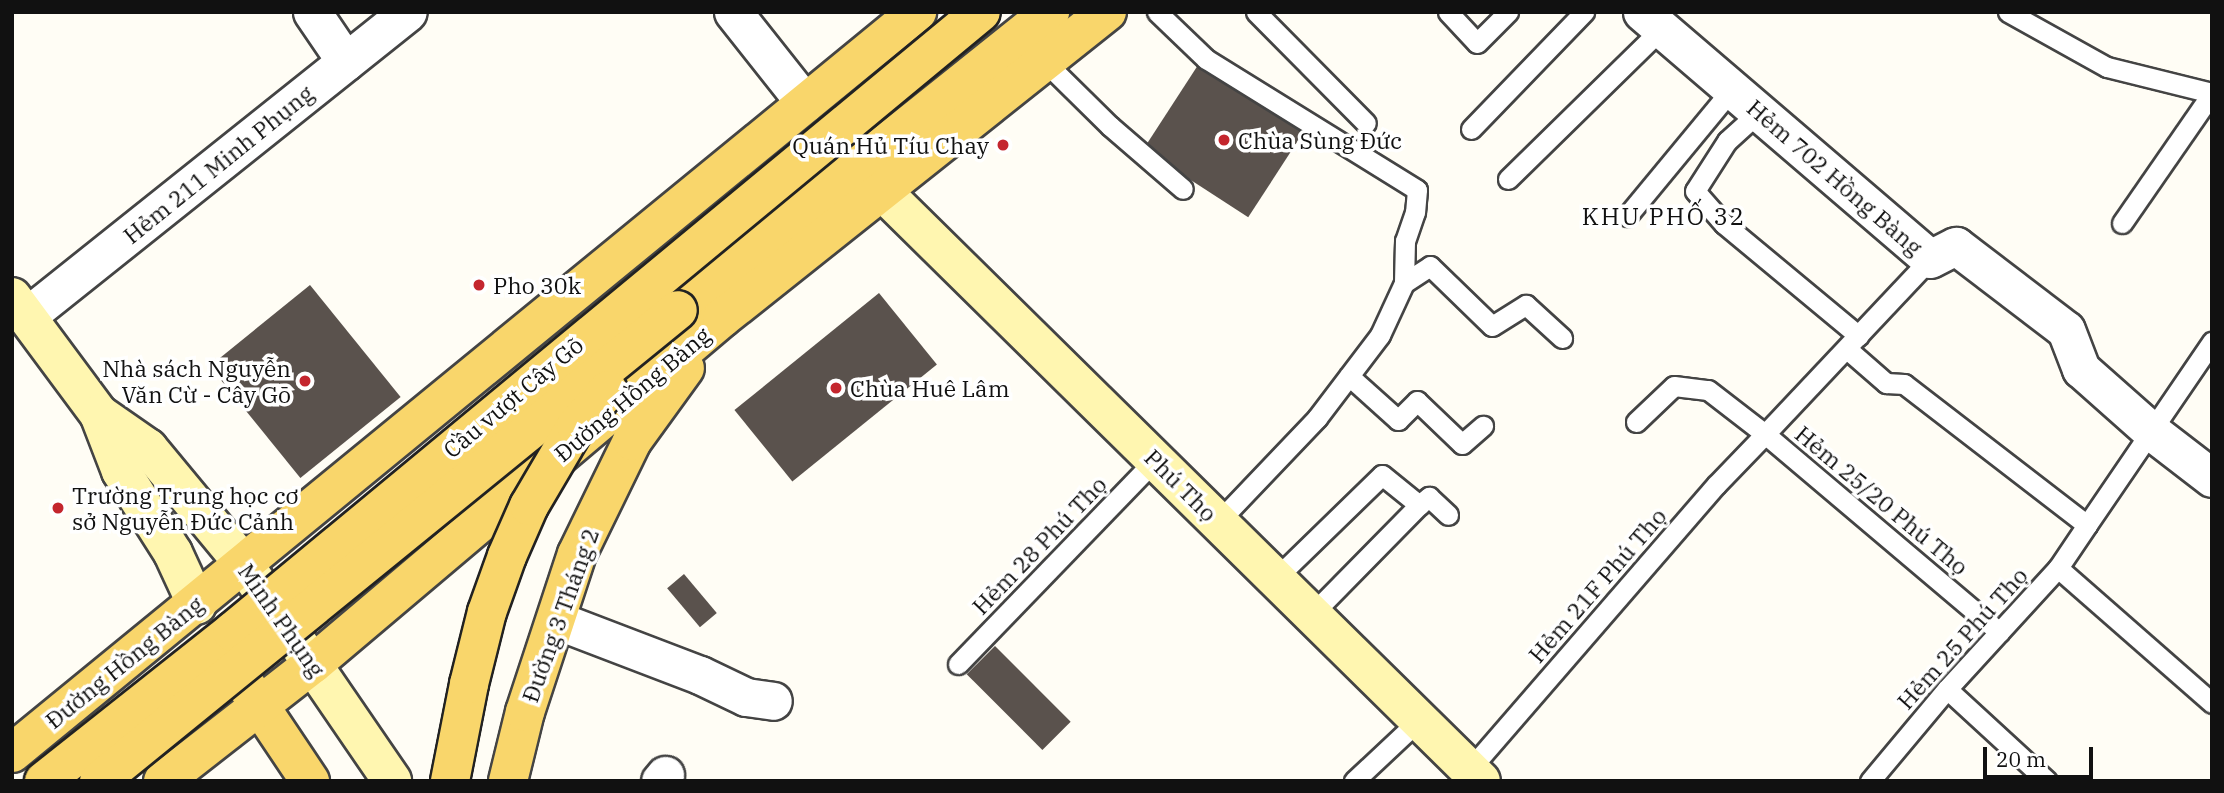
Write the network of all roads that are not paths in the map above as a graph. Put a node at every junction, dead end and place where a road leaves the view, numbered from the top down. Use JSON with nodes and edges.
{"nodes":[{"id":1,"x":312,"y":12,"type":"edge"},
{"id":2,"x":408,"y":12,"type":"edge"},
{"id":3,"x":733,"y":12,"type":"edge"},
{"id":4,"x":917,"y":12,"type":"edge"},
{"id":5,"x":981,"y":12,"type":"edge"},
{"id":6,"x":1050,"y":12,"type":"edge"},
{"id":7,"x":1107,"y":12,"type":"edge"},
{"id":8,"x":1157,"y":12,"type":"edge"},
{"id":9,"x":1256,"y":12,"type":"edge"},
{"id":10,"x":1448,"y":12,"type":"edge"},
{"id":11,"x":1508,"y":12,"type":"edge"},
{"id":12,"x":1584,"y":12,"type":"edge"},
{"id":13,"x":2008,"y":12,"type":"edge"},
{"id":14,"x":1651,"y":21,"type":"edge"},
{"id":15,"x":1044,"y":61,"type":"junction"},
{"id":16,"x":346,"y":62,"type":"junction"},
{"id":17,"x":2212,"y":93,"type":"edge"},
{"id":18,"x":1745,"y":100,"type":"junction"},
{"id":19,"x":805,"y":103,"type":"junction"},
{"id":20,"x":1366,"y":123,"type":"dead end"},
{"id":21,"x":1471,"y":129,"type":"dead end"},
{"id":22,"x":1508,"y":179,"type":"dead end"},
{"id":23,"x":1183,"y":189,"type":"dead end"},
{"id":24,"x":881,"y":190,"type":"junction"},
{"id":25,"x":1627,"y":216,"type":"dead end"},
{"id":26,"x":2122,"y":223,"type":"dead end"},
{"id":27,"x":1930,"y":259,"type":"junction"},
{"id":28,"x":1404,"y":283,"type":"junction"},
{"id":29,"x":20,"y":306,"type":"edge"},
{"id":30,"x":678,"y":310,"type":"junction"},
{"id":31,"x":722,"y":318,"type":"junction"},
{"id":32,"x":1562,"y":338,"type":"dead end"},
{"id":33,"x":1853,"y":342,"type":"junction"},
{"id":34,"x":2212,"y":342,"type":"edge"},
{"id":35,"x":481,"y":368,"type":"junction"},
{"id":36,"x":1349,"y":376,"type":"junction"},
{"id":37,"x":99,"y":414,"type":"junction"},
{"id":38,"x":1636,"y":422,"type":"dead end"},
{"id":39,"x":1483,"y":426,"type":"dead end"},
{"id":40,"x":2151,"y":431,"type":"junction"},
{"id":41,"x":1765,"y":434,"type":"junction"},
{"id":42,"x":554,"y":460,"type":"junction"},
{"id":43,"x":1155,"y":460,"type":"junction"},
{"id":44,"x":2212,"y":478,"type":"edge"},
{"id":45,"x":1419,"y":505,"type":"junction"},
{"id":46,"x":1448,"y":515,"type":"dead end"},
{"id":47,"x":1218,"y":522,"type":"junction"},
{"id":48,"x":2087,"y":525,"type":"junction"},
{"id":49,"x":243,"y":563,"type":"junction"},
{"id":50,"x":2058,"y":568,"type":"junction"},
{"id":51,"x":1275,"y":579,"type":"junction"},
{"id":52,"x":197,"y":605,"type":"junction"},
{"id":53,"x":1312,"y":614,"type":"junction"},
{"id":54,"x":556,"y":620,"type":"junction"},
{"id":55,"x":1999,"y":632,"type":"junction"},
{"id":56,"x":313,"y":664,"type":"junction"},
{"id":57,"x":958,"y":664,"type":"dead end"},
{"id":58,"x":1947,"y":689,"type":"junction"},
{"id":59,"x":773,"y":701,"type":"dead end"},
{"id":60,"x":2212,"y":703,"type":"edge"},
{"id":61,"x":260,"y":707,"type":"junction"},
{"id":62,"x":1419,"y":720,"type":"junction"},
{"id":63,"x":12,"y":753,"type":"edge"},
{"id":64,"x":1475,"y":775,"type":"edge"},
{"id":65,"x":44,"y":781,"type":"edge"},
{"id":66,"x":99,"y":781,"type":"edge"},
{"id":67,"x":163,"y":781,"type":"edge"},
{"id":68,"x":310,"y":781,"type":"edge"},
{"id":69,"x":392,"y":781,"type":"edge"},
{"id":70,"x":450,"y":781,"type":"edge"},
{"id":71,"x":508,"y":781,"type":"edge"},
{"id":72,"x":1354,"y":781,"type":"edge"},
{"id":73,"x":1870,"y":781,"type":"edge"},
{"id":74,"x":2047,"y":781,"type":"edge"}],
"edges":[{"from":1,"to":16,"type":"street"},
{"from":2,"to":16,"type":"street","name":"Hẻm 211 Minh Phụng"},
{"from":3,"to":19,"type":"street"},
{"from":4,"to":19,"type":"main road","name":"Đường Hồng Bàng"},
{"from":5,"to":65,"type":"main road","name":"Cầu vượt Cây Gõ","bridge":true},
{"from":6,"to":30,"type":"main road","name":"Cầu vượt Cây Gõ"},
{"from":7,"to":15,"type":"main road","name":"Đường Hồng Bàng"},
{"from":8,"to":28,"type":"lane"},
{"from":9,"to":20,"type":"lane"},
{"from":10,"to":11,"type":"lane"},
{"from":12,"to":21,"type":"lane"},
{"from":13,"to":17,"type":"lane"},
{"from":14,"to":18,"type":"street","name":"Hẻm 702 Hồng Bàng"},
{"from":14,"to":22,"type":"lane"},
{"from":15,"to":23,"type":"lane"},
{"from":15,"to":24,"type":"main road","name":"Đường Hồng Bàng"},
{"from":16,"to":29,"type":"street","name":"Hẻm 211 Minh Phụng"},
{"from":17,"to":26,"type":"lane"},
{"from":18,"to":25,"type":"lane"},
{"from":18,"to":27,"type":"street","name":"Hẻm 702 Hồng Bàng"},
{"from":18,"to":33,"type":"lane"},
{"from":19,"to":35,"type":"main road","name":"Đường Hồng Bàng"},
{"from":24,"to":31,"type":"main road","name":"Đường Hồng Bàng"},
{"from":24,"to":43,"type":"main road","name":"Phú Thọ"},
{"from":27,"to":33,"type":"lane","name":"Hẻm 21F Phú Thọ"},
{"from":27,"to":40,"type":"street","name":"Hẻm 702 Hồng Bàng"},
{"from":28,"to":32,"type":"lane"},
{"from":28,"to":36,"type":"lane"},
{"from":29,"to":37,"type":"main road","name":"Minh Phụng"},
{"from":30,"to":66,"type":"main road","name":"Cầu vượt Cây Gõ","bridge":true},
{"from":30,"to":70,"type":"main road","name":"Cầu vượt Cây Gõ","bridge":true},
{"from":31,"to":42,"type":"main road","name":"Đường Hồng Bàng"},
{"from":31,"to":54,"type":"main road","name":"Đường 3 Tháng 2"},
{"from":33,"to":41,"type":"lane","name":"Hẻm 21F Phú Thọ"},
{"from":33,"to":48,"type":"lane"},
{"from":34,"to":40,"type":"lane","name":"Hẻm 25 Phú Thọ"},
{"from":35,"to":42,"type":"main road"},
{"from":35,"to":49,"type":"main road","name":"Đường Hồng Bàng"},
{"from":36,"to":39,"type":"lane"},
{"from":36,"to":47,"type":"lane"},
{"from":37,"to":49,"type":"main road","name":"Minh Phụng"},
{"from":37,"to":52,"type":"main road","name":"Minh Phụng"},
{"from":38,"to":41,"type":"lane","name":"Hẻm 25/20 Phú Thọ"},
{"from":40,"to":44,"type":"street","name":"Hẻm 702 Hồng Bàng"},
{"from":40,"to":48,"type":"lane","name":"Hẻm 25 Phú Thọ"},
{"from":41,"to":55,"type":"lane","name":"Hẻm 25/20 Phú Thọ"},
{"from":41,"to":64,"type":"lane","name":"Hẻm 21F Phú Thọ"},
{"from":42,"to":56,"type":"main road","name":"Đường Hồng Bàng"},
{"from":43,"to":47,"type":"main road","name":"Phú Thọ"},
{"from":43,"to":57,"type":"lane","name":"Hẻm 28 Phú Thọ"},
{"from":45,"to":46,"type":"lane"},
{"from":45,"to":51,"type":"lane"},
{"from":45,"to":53,"type":"lane"},
{"from":47,"to":51,"type":"main road","name":"Phú Thọ"},
{"from":48,"to":50,"type":"lane","name":"Hẻm 25 Phú Thọ"},
{"from":49,"to":52,"type":"main road","name":"Đường Hồng Bàng"},
{"from":49,"to":56,"type":"main road","name":"Minh Phụng"},
{"from":50,"to":55,"type":"lane","name":"Hẻm 25 Phú Thọ"},
{"from":50,"to":60,"type":"lane"},
{"from":51,"to":53,"type":"main road","name":"Phú Thọ"},
{"from":52,"to":61,"type":"main road","name":"Minh Phụng"},
{"from":52,"to":63,"type":"main road","name":"Đường Hồng Bàng"},
{"from":53,"to":62,"type":"main road","name":"Phú Thọ"},
{"from":54,"to":59,"type":"street"},
{"from":54,"to":71,"type":"main road","name":"Đường 3 Tháng 2"},
{"from":55,"to":58,"type":"lane","name":"Hẻm 25 Phú Thọ"},
{"from":56,"to":61,"type":"main road","name":"Đường Hồng Bàng"},
{"from":56,"to":69,"type":"main road","name":"Minh Phụng"},
{"from":58,"to":73,"type":"lane","name":"Hẻm 25 Phú Thọ"},
{"from":58,"to":74,"type":"lane"},
{"from":61,"to":67,"type":"main road","name":"Đường Hồng Bàng"},
{"from":61,"to":68,"type":"main road","name":"Minh Phụng"},
{"from":62,"to":64,"type":"main road","name":"Phú Thọ"},
{"from":62,"to":72,"type":"lane"}]}
